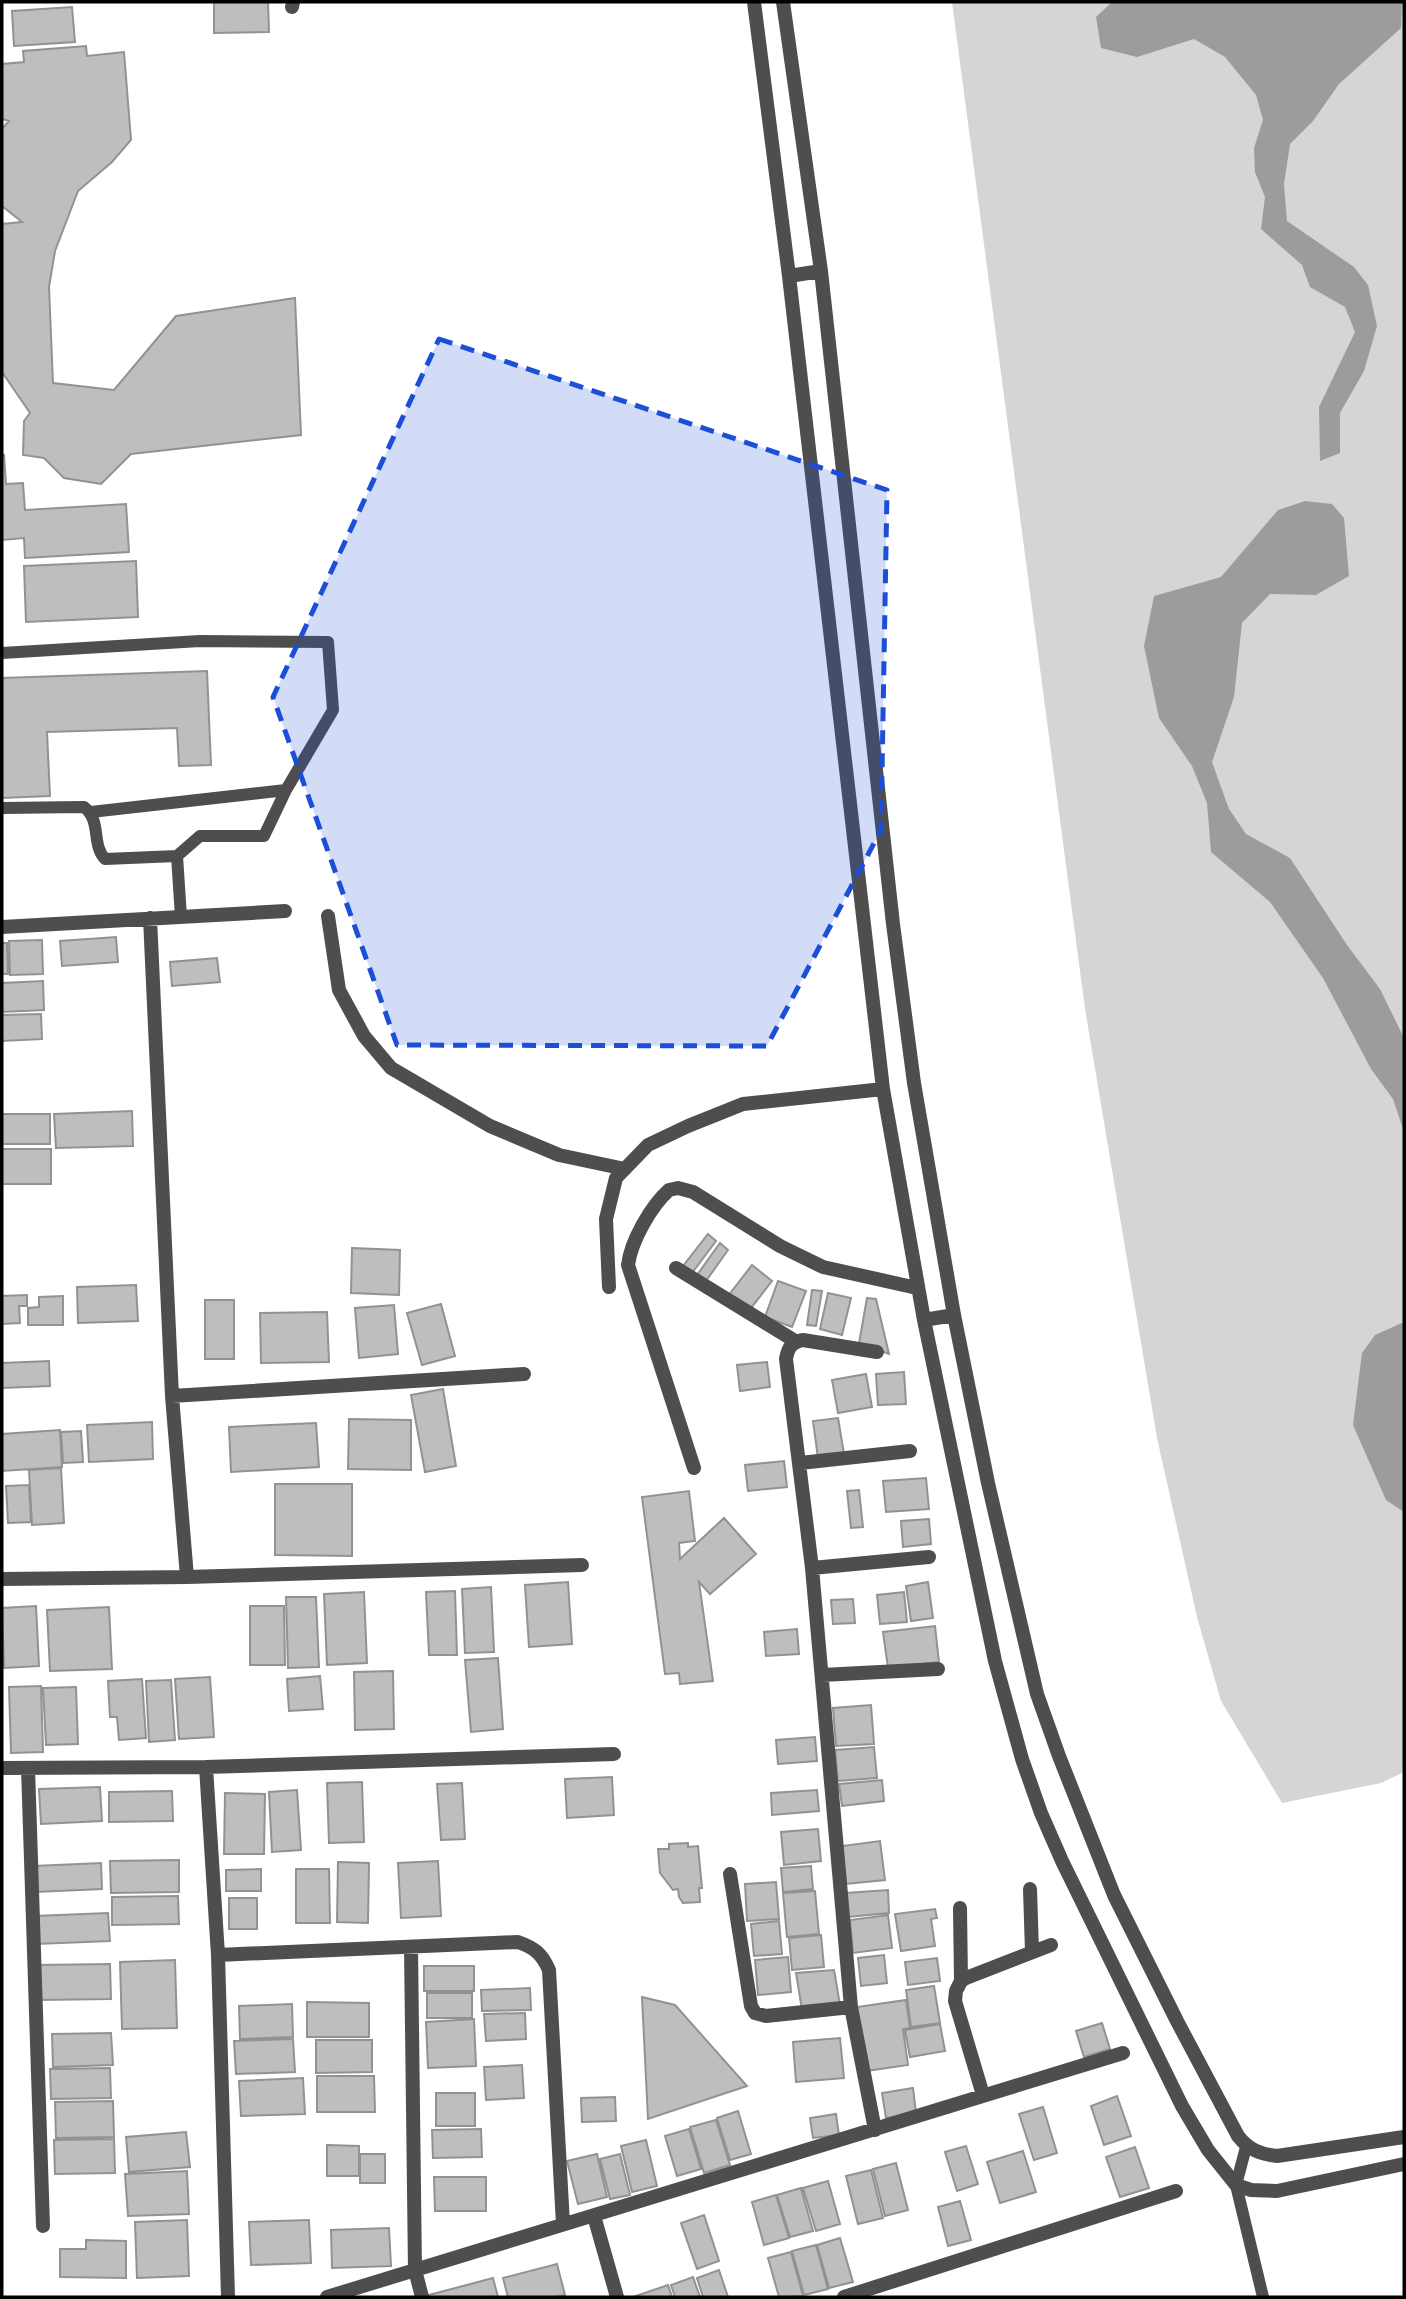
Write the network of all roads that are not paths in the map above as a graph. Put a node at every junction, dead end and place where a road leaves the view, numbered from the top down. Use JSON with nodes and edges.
{"nodes":[{"id":1,"x":754,"y":2,"type":"edge"},
{"id":2,"x":783,"y":2,"type":"edge"},
{"id":3,"x":821,"y":271,"type":"junction"},
{"id":4,"x":789,"y":276,"type":"junction"},
{"id":5,"x":2,"y":653,"type":"edge"},
{"id":6,"x":286,"y":790,"type":"junction"},
{"id":7,"x":2,"y":808,"type":"edge"},
{"id":8,"x":91,"y":812,"type":"junction"},
{"id":9,"x":177,"y":856,"type":"junction"},
{"id":10,"x":285,"y":911,"type":"dead end"},
{"id":11,"x":181,"y":916,"type":"junction"},
{"id":12,"x":328,"y":916,"type":"dead end"},
{"id":13,"x":150,"y":918,"type":"junction"},
{"id":14,"x":2,"y":928,"type":"edge"},
{"id":15,"x":883,"y":1089,"type":"junction"},
{"id":16,"x":625,"y":1169,"type":"junction"},
{"id":17,"x":676,"y":1268,"type":"dead end"},
{"id":18,"x":608,"y":1287,"type":"dead end"},
{"id":19,"x":918,"y":1288,"type":"junction"},
{"id":20,"x":954,"y":1315,"type":"junction"},
{"id":21,"x":923,"y":1320,"type":"junction"},
{"id":22,"x":795,"y":1341,"type":"junction"},
{"id":23,"x":877,"y":1352,"type":"dead end"},
{"id":24,"x":524,"y":1374,"type":"dead end"},
{"id":25,"x":172,"y":1396,"type":"junction"},
{"id":26,"x":910,"y":1451,"type":"dead end"},
{"id":27,"x":800,"y":1463,"type":"junction"},
{"id":28,"x":695,"y":1468,"type":"dead end"},
{"id":29,"x":929,"y":1557,"type":"dead end"},
{"id":30,"x":582,"y":1565,"type":"dead end"},
{"id":31,"x":812,"y":1568,"type":"junction"},
{"id":32,"x":187,"y":1577,"type":"junction"},
{"id":33,"x":2,"y":1579,"type":"edge"},
{"id":34,"x":938,"y":1669,"type":"dead end"},
{"id":35,"x":822,"y":1675,"type":"junction"},
{"id":36,"x":614,"y":1754,"type":"dead end"},
{"id":37,"x":206,"y":1767,"type":"junction"},
{"id":38,"x":2,"y":1768,"type":"edge"},
{"id":39,"x":28,"y":1768,"type":"junction"},
{"id":40,"x":730,"y":1874,"type":"dead end"},
{"id":41,"x":1030,"y":1889,"type":"dead end"},
{"id":42,"x":960,"y":1908,"type":"dead end"},
{"id":43,"x":1051,"y":1945,"type":"dead end"},
{"id":44,"x":411,"y":1947,"type":"junction"},
{"id":45,"x":1032,"y":1952,"type":"junction"},
{"id":46,"x":218,"y":1955,"type":"junction"},
{"id":47,"x":961,"y":1981,"type":"junction"},
{"id":48,"x":851,"y":2007,"type":"junction"},
{"id":49,"x":1124,"y":2053,"type":"dead end"},
{"id":50,"x":984,"y":2095,"type":"junction"},
{"id":51,"x":874,"y":2130,"type":"junction"},
{"id":52,"x":1404,"y":2137,"type":"edge"},
{"id":53,"x":1246,"y":2147,"type":"junction"},
{"id":54,"x":1404,"y":2165,"type":"edge"},
{"id":55,"x":1236,"y":2185,"type":"junction"},
{"id":56,"x":1176,"y":2191,"type":"dead end"},
{"id":57,"x":594,"y":2216,"type":"junction"},
{"id":58,"x":564,"y":2224,"type":"junction"},
{"id":59,"x":43,"y":2226,"type":"dead end"},
{"id":60,"x":415,"y":2270,"type":"junction"},
{"id":61,"x":228,"y":2297,"type":"edge"},
{"id":62,"x":327,"y":2297,"type":"edge"},
{"id":63,"x":422,"y":2297,"type":"edge"},
{"id":64,"x":617,"y":2297,"type":"edge"},
{"id":65,"x":844,"y":2297,"type":"edge"},
{"id":66,"x":1263,"y":2297,"type":"edge"}],
"edges":[{"from":1,"to":4,"type":"street"},
{"from":2,"to":3,"type":"street"},
{"from":3,"to":4,"type":"street"},
{"from":3,"to":20,"type":"street"},
{"from":4,"to":15,"type":"street"},
{"from":5,"to":6,"type":"lane"},
{"from":6,"to":8,"type":"lane"},
{"from":6,"to":9,"type":"lane"},
{"from":7,"to":8,"type":"lane"},
{"from":8,"to":9,"type":"lane"},
{"from":9,"to":11,"type":"lane"},
{"from":10,"to":11,"type":"street"},
{"from":11,"to":13,"type":"street"},
{"from":12,"to":16,"type":"street"},
{"from":13,"to":14,"type":"street"},
{"from":13,"to":25,"type":"street"},
{"from":15,"to":16,"type":"street"},
{"from":15,"to":19,"type":"street"},
{"from":16,"to":18,"type":"street"},
{"from":17,"to":22,"type":"street"},
{"from":19,"to":21,"type":"street"},
{"from":19,"to":28,"type":"street"},
{"from":20,"to":21,"type":"street"},
{"from":20,"to":53,"type":"street"},
{"from":21,"to":55,"type":"street"},
{"from":22,"to":23,"type":"street"},
{"from":22,"to":27,"type":"street"},
{"from":24,"to":25,"type":"street"},
{"from":25,"to":32,"type":"street"},
{"from":26,"to":27,"type":"street"},
{"from":27,"to":31,"type":"street"},
{"from":29,"to":31,"type":"street"},
{"from":30,"to":32,"type":"street"},
{"from":31,"to":35,"type":"street"},
{"from":32,"to":33,"type":"street"},
{"from":34,"to":35,"type":"street"},
{"from":35,"to":48,"type":"street"},
{"from":36,"to":37,"type":"street"},
{"from":37,"to":39,"type":"street"},
{"from":37,"to":46,"type":"street"},
{"from":38,"to":39,"type":"street"},
{"from":39,"to":59,"type":"street"},
{"from":40,"to":48,"type":"street"},
{"from":41,"to":45,"type":"street"},
{"from":42,"to":47,"type":"street"},
{"from":43,"to":45,"type":"street"},
{"from":44,"to":46,"type":"street"},
{"from":44,"to":58,"type":"street"},
{"from":44,"to":60,"type":"street"},
{"from":45,"to":47,"type":"street"},
{"from":46,"to":61,"type":"street"},
{"from":47,"to":50,"type":"street"},
{"from":48,"to":51,"type":"street"},
{"from":49,"to":50,"type":"street"},
{"from":50,"to":51,"type":"street"},
{"from":51,"to":57,"type":"street"},
{"from":52,"to":53,"type":"street"},
{"from":53,"to":55,"type":"lane"},
{"from":54,"to":55,"type":"street"},
{"from":55,"to":66,"type":"lane"},
{"from":56,"to":65,"type":"street"},
{"from":57,"to":58,"type":"street"},
{"from":57,"to":64,"type":"street"},
{"from":58,"to":60,"type":"street"},
{"from":60,"to":62,"type":"street"},
{"from":60,"to":63,"type":"street"}]}
